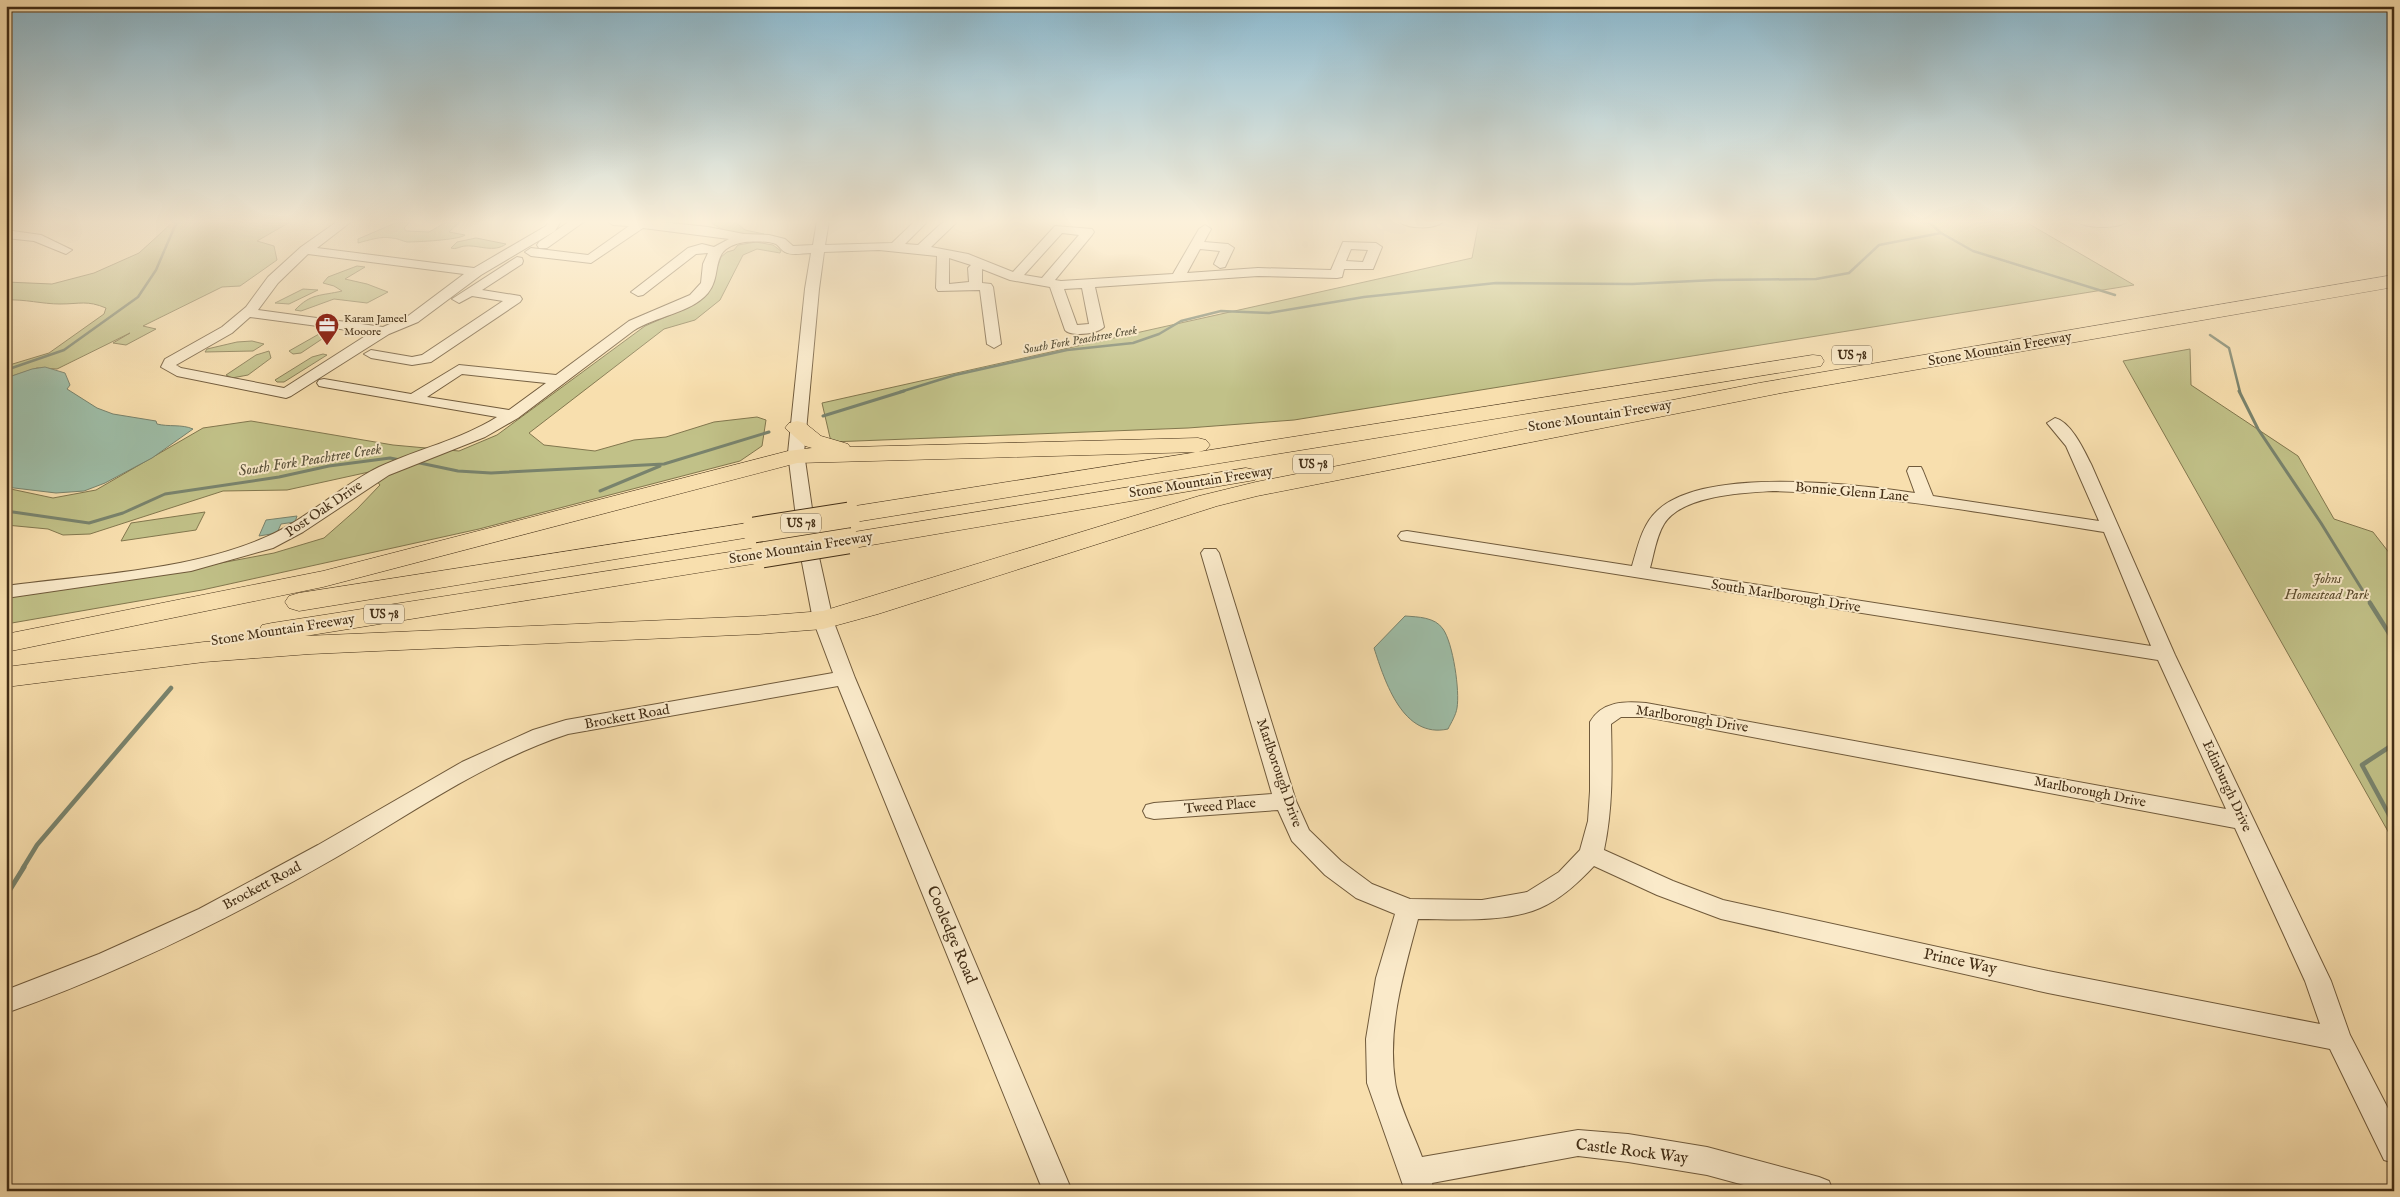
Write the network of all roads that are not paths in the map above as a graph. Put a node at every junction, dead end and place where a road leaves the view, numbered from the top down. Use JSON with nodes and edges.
{"nodes":[{"id":1,"x":276,"y":277,"type":"edge"},
{"id":2,"x":469,"y":277,"type":"edge"},
{"id":3,"x":493,"y":277,"type":"edge"},
{"id":4,"x":658,"y":277,"type":"edge"},
{"id":5,"x":708,"y":277,"type":"edge"},
{"id":6,"x":815,"y":277,"type":"edge"},
{"id":7,"x":943,"y":277,"type":"edge"},
{"id":8,"x":975,"y":277,"type":"edge"},
{"id":9,"x":1015,"y":277,"type":"edge"},
{"id":10,"x":1055,"y":277,"type":"edge"},
{"id":11,"x":1178,"y":277,"type":"edge"},
{"id":12,"x":2323,"y":277,"type":"edge"},
{"id":13,"x":2394,"y":281,"type":"edge"},
{"id":14,"x":1051,"y":283,"type":"junction"},
{"id":15,"x":1088,"y":284,"type":"junction"},
{"id":16,"x":976,"y":286,"type":"junction"},
{"id":17,"x":470,"y":292,"type":"junction"},
{"id":18,"x":638,"y":292,"type":"dead end"},
{"id":19,"x":248,"y":313,"type":"junction"},
{"id":20,"x":384,"y":331,"type":"junction"},
{"id":21,"x":994,"y":344,"type":"dead end"},
{"id":22,"x":371,"y":354,"type":"junction"},
{"id":23,"x":558,"y":380,"type":"junction"},
{"id":24,"x":324,"y":383,"type":"joint"},
{"id":25,"x":1778,"y":387,"type":"junction"},
{"id":26,"x":418,"y":400,"type":"junction"},
{"id":27,"x":513,"y":415,"type":"junction"},
{"id":28,"x":2055,"y":423,"type":"dead end"},
{"id":29,"x":798,"y":428,"type":"junction"},
{"id":30,"x":1309,"y":441,"type":"junction"},
{"id":31,"x":906,"y":452,"type":"junction"},
{"id":32,"x":796,"y":456,"type":"junction"},
{"id":33,"x":1915,"y":471,"type":"dead end"},
{"id":34,"x":1926,"y":500,"type":"junction"},
{"id":35,"x":848,"y":528,"type":"junction"},
{"id":36,"x":2110,"y":528,"type":"junction"},
{"id":37,"x":1407,"y":536,"type":"dead end"},
{"id":38,"x":758,"y":542,"type":"junction"},
{"id":39,"x":1210,"y":552,"type":"dead end"},
{"id":40,"x":1639,"y":574,"type":"junction"},
{"id":41,"x":6,"y":592,"type":"edge"},
{"id":42,"x":823,"y":620,"type":"junction"},
{"id":43,"x":6,"y":643,"type":"edge"},
{"id":44,"x":6,"y":648,"type":"edge"},
{"id":45,"x":2165,"y":655,"type":"junction"},
{"id":46,"x":6,"y":673,"type":"edge"},
{"id":47,"x":6,"y":677,"type":"edge"},
{"id":48,"x":845,"y":678,"type":"junction"},
{"id":49,"x":1285,"y":801,"type":"junction"},
{"id":50,"x":1154,"y":812,"type":"dead end"},
{"id":51,"x":2243,"y":821,"type":"junction"},
{"id":52,"x":1591,"y":854,"type":"junction"},
{"id":53,"x":1409,"y":909,"type":"junction"},
{"id":54,"x":6,"y":1002,"type":"edge"},
{"id":55,"x":2338,"y":1040,"type":"junction"},
{"id":56,"x":2394,"y":1150,"type":"edge"},
{"id":57,"x":1416,"y":1182,"type":"edge"},
{"id":58,"x":1058,"y":1191,"type":"edge"},
{"id":59,"x":1819,"y":1191,"type":"edge"}],
"edges":[{"from":1,"to":19,"type":"street"},
{"from":2,"to":20,"type":"street"},
{"from":3,"to":17,"type":"street"},
{"from":4,"to":18,"type":"street"},
{"from":5,"to":23,"type":"street","name":"Post Oak Drive"},
{"from":6,"to":29,"type":"street"},
{"from":7,"to":16,"type":"street"},
{"from":8,"to":16,"type":"street"},
{"from":9,"to":14,"type":"street"},
{"from":10,"to":14,"type":"street"},
{"from":11,"to":15,"type":"street"},
{"from":12,"to":30,"type":"highway","name":"Stone Mountain Freeway","number":"US 78"},
{"from":13,"to":25,"type":"highway","name":"Stone Mountain Freeway","number":"US 78"},
{"from":14,"to":15,"type":"street"},
{"from":14,"to":15,"type":"street"},
{"from":16,"to":21,"type":"street"},
{"from":17,"to":22,"type":"street"},
{"from":17,"to":22,"type":"street"},
{"from":19,"to":20,"type":"street"},
{"from":19,"to":20,"type":"street"},
{"from":22,"to":24,"type":"street"},
{"from":23,"to":26,"type":"street"},
{"from":23,"to":27,"type":"street","name":"Post Oak Drive"},
{"from":24,"to":26,"type":"street"},
{"from":25,"to":35,"type":"highway","name":"Stone Mountain Freeway","number":"US 78"},
{"from":25,"to":42,"type":"highway"},
{"from":26,"to":27,"type":"street"},
{"from":27,"to":41,"type":"street","name":"Post Oak Drive"},
{"from":28,"to":36,"type":"street","name":"Edinburgh Drive"},
{"from":29,"to":31,"type":"highway"},
{"from":29,"to":32,"type":"street"},
{"from":30,"to":31,"type":"highway"},
{"from":30,"to":35,"type":"highway","name":"Stone Mountain Freeway","number":"US 78"},
{"from":31,"to":32,"type":"highway"},
{"from":32,"to":42,"type":"street"},
{"from":32,"to":43,"type":"highway"},
{"from":33,"to":34,"type":"street"},
{"from":34,"to":36,"type":"street","name":"Bonnie Glenn Lane"},
{"from":34,"to":40,"type":"street","name":"Bonnie Glenn Lane"},
{"from":35,"to":38,"type":"highway","name":"Stone Mountain Freeway","number":"US 78","bridge":true},
{"from":36,"to":45,"type":"street","name":"Edinburgh Drive"},
{"from":37,"to":40,"type":"street","name":"South Marlborough Drive"},
{"from":38,"to":44,"type":"highway","name":"Stone Mountain Freeway","number":"US 78"},
{"from":38,"to":46,"type":"highway","name":"Stone Mountain Freeway","number":"US 78"},
{"from":39,"to":49,"type":"street","name":"Marlborough Drive"},
{"from":40,"to":45,"type":"street","name":"South Marlborough Drive"},
{"from":42,"to":47,"type":"highway"},
{"from":42,"to":48,"type":"street"},
{"from":45,"to":51,"type":"street","name":"Edinburgh Drive"},
{"from":48,"to":54,"type":"street","name":"Brockett Road"},
{"from":48,"to":58,"type":"street","name":"Cooledge Road"},
{"from":49,"to":50,"type":"street","name":"Tweed Place"},
{"from":49,"to":53,"type":"street","name":"Marlborough Drive"},
{"from":51,"to":52,"type":"street","name":"Marlborough Drive"},
{"from":51,"to":55,"type":"street","name":"Edinburgh Drive"},
{"from":52,"to":53,"type":"street","name":"Marlborough Drive"},
{"from":52,"to":55,"type":"street","name":"Prince Way"},
{"from":53,"to":57,"type":"street"},
{"from":55,"to":56,"type":"street","name":"Edinburgh Drive"},
{"from":57,"to":59,"type":"street","name":"Castle Rock Way"}]}
